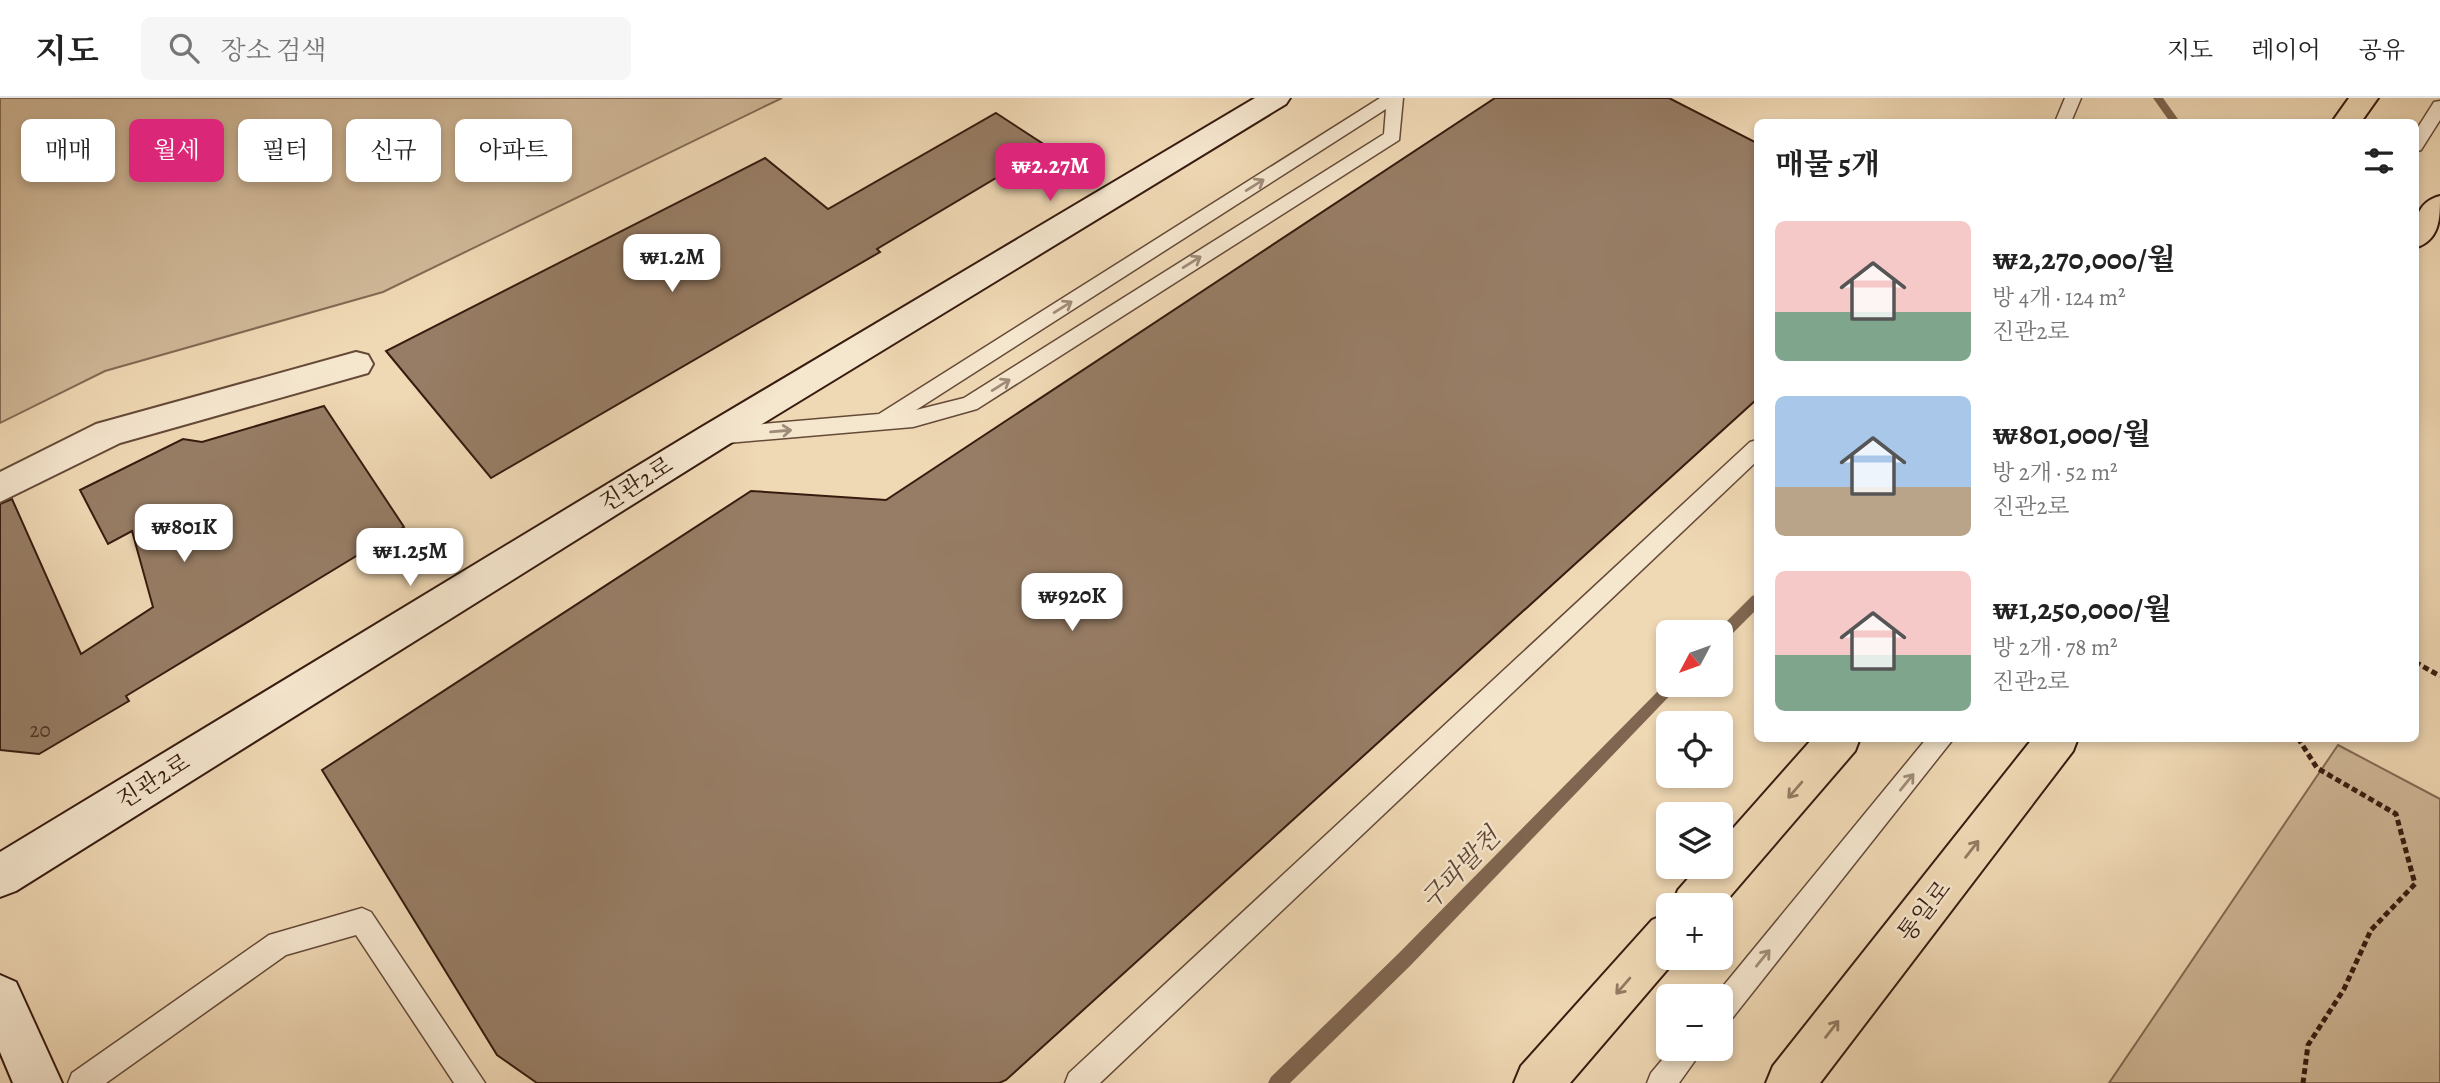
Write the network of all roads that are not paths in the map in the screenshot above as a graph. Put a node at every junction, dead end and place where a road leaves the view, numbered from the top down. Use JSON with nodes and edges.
{"nodes":[{"id":1,"x":1276,"y":98,"type":"edge"},
{"id":2,"x":1394,"y":98,"type":"edge"},
{"id":3,"x":2073,"y":98,"type":"edge"},
{"id":4,"x":2364,"y":98,"type":"edge"},
{"id":5,"x":2440,"y":106,"type":"edge"},
{"id":6,"x":2064,"y":119,"type":"edge"},
{"id":7,"x":2348,"y":119,"type":"edge"},
{"id":8,"x":2419,"y":140,"type":"edge"},
{"id":9,"x":2440,"y":206,"type":"edge"},
{"id":10,"x":2419,"y":232,"type":"edge"},
{"id":11,"x":356,"y":364,"type":"dead end"},
{"id":12,"x":881,"y":423,"type":"junction"},
{"id":13,"x":713,"y":437,"type":"junction"},
{"id":14,"x":1754,"y":451,"type":"edge"},
{"id":15,"x":0,"y":488,"type":"edge"},
{"id":16,"x":1837,"y":742,"type":"edge"},
{"id":17,"x":1939,"y":742,"type":"edge"},
{"id":18,"x":2055,"y":742,"type":"edge"},
{"id":19,"x":0,"y":876,"type":"edge"},
{"id":20,"x":1704,"y":893,"type":"edge"},
{"id":21,"x":1656,"y":949,"type":"edge"},
{"id":22,"x":1733,"y":995,"type":"edge"},
{"id":23,"x":0,"y":998,"type":"edge"},
{"id":24,"x":1679,"y":1061,"type":"edge"},
{"id":25,"x":38,"y":1083,"type":"edge"},
{"id":26,"x":82,"y":1083,"type":"edge"},
{"id":27,"x":471,"y":1083,"type":"edge"},
{"id":28,"x":1079,"y":1083,"type":"edge"},
{"id":29,"x":1538,"y":1083,"type":"edge"},
{"id":30,"x":1661,"y":1083,"type":"edge"},
{"id":31,"x":1790,"y":1083,"type":"edge"}],
"edges":[{"from":1,"to":13,"type":"street","name":"진관2로"},
{"from":12,"to":2,"type":"lane","one_way":true},
{"from":12,"to":2,"type":"lane","one_way":true},
{"from":3,"to":6,"type":"lane"},
{"from":4,"to":7,"type":"main road"},
{"from":5,"to":8,"type":"lane"},
{"from":9,"to":10,"type":"main road"},
{"from":11,"to":15,"type":"street"},
{"from":13,"to":12,"type":"lane","one_way":true},
{"from":13,"to":19,"type":"street","name":"진관2로"},
{"from":14,"to":28,"type":"lane"},
{"from":16,"to":20,"type":"main road","one_way":true},
{"from":22,"to":17,"type":"lane","one_way":true},
{"from":31,"to":18,"type":"main road","name":"통일로","one_way":true},
{"from":21,"to":29,"type":"main road","one_way":true},
{"from":23,"to":25,"type":"street"},
{"from":24,"to":30,"type":"lane"},
{"from":26,"to":27,"type":"lane"}]}
